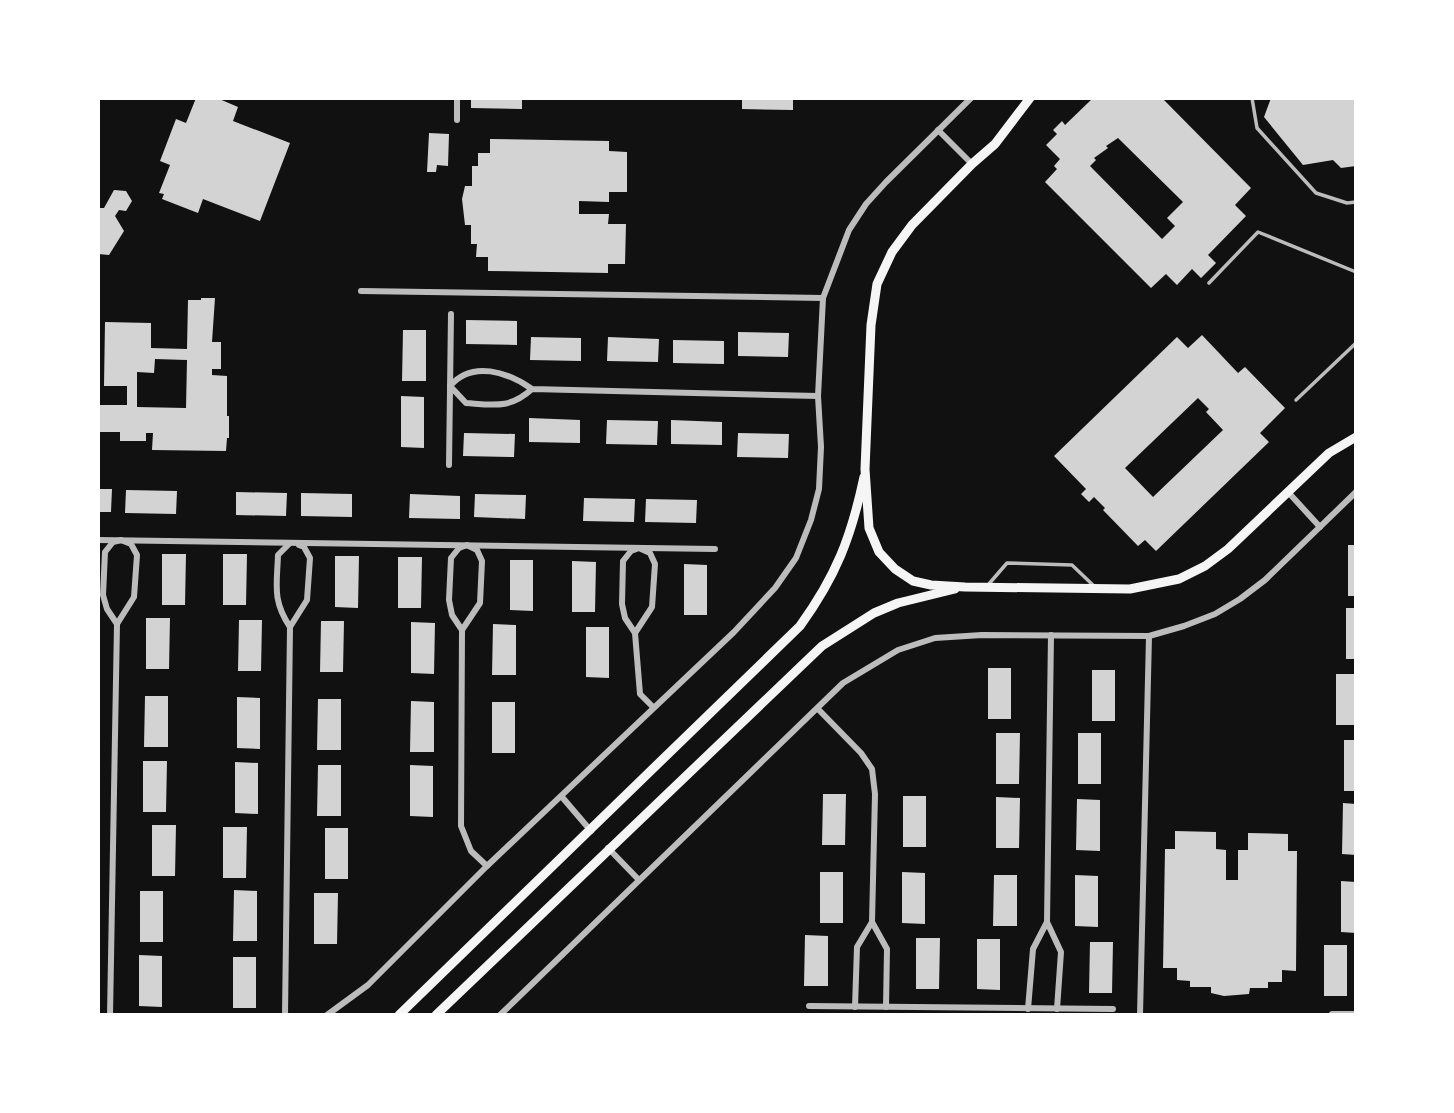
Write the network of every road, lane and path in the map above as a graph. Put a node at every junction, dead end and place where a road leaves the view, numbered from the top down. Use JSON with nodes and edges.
{"nodes":[{"id":1,"x":457,"y":98,"type":"edge"},
{"id":2,"x":971,"y":98,"type":"edge"},
{"id":3,"x":1030,"y":98,"type":"edge"},
{"id":4,"x":1252,"y":98,"type":"edge"},
{"id":5,"x":457,"y":120,"type":"dead end"},
{"id":6,"x":938,"y":130,"type":"junction"},
{"id":7,"x":972,"y":164,"type":"junction"},
{"id":8,"x":1356,"y":202,"type":"edge"},
{"id":9,"x":1356,"y":272,"type":"edge"},
{"id":10,"x":1209,"y":283,"type":"dead end"},
{"id":11,"x":361,"y":291,"type":"dead end"},
{"id":12,"x":823,"y":299,"type":"junction"},
{"id":13,"x":451,"y":314,"type":"dead end"},
{"id":14,"x":1356,"y":343,"type":"edge"},
{"id":15,"x":450,"y":386,"type":"junction"},
{"id":16,"x":533,"y":389,"type":"junction"},
{"id":17,"x":818,"y":396,"type":"junction"},
{"id":18,"x":1296,"y":400,"type":"dead end"},
{"id":19,"x":1356,"y":437,"type":"edge"},
{"id":20,"x":449,"y":465,"type":"dead end"},
{"id":21,"x":865,"y":469,"type":"junction"},
{"id":22,"x":1288,"y":492,"type":"junction"},
{"id":23,"x":1356,"y":492,"type":"edge"},
{"id":24,"x":1320,"y":527,"type":"junction"},
{"id":25,"x":98,"y":540,"type":"edge"},
{"id":26,"x":121,"y":540,"type":"junction"},
{"id":27,"x":293,"y":542,"type":"junction"},
{"id":28,"x":467,"y":545,"type":"junction"},
{"id":29,"x":639,"y":548,"type":"junction"},
{"id":30,"x":715,"y":549,"type":"dead end"},
{"id":31,"x":965,"y":587,"type":"junction"},
{"id":32,"x":986,"y":587,"type":"junction"},
{"id":33,"x":1096,"y":589,"type":"junction"},
{"id":34,"x":117,"y":624,"type":"junction"},
{"id":35,"x":290,"y":627,"type":"junction"},
{"id":36,"x":462,"y":630,"type":"junction"},
{"id":37,"x":635,"y":633,"type":"junction"},
{"id":38,"x":1051,"y":635,"type":"junction"},
{"id":39,"x":1149,"y":636,"type":"junction"},
{"id":40,"x":653,"y":707,"type":"junction"},
{"id":41,"x":818,"y":709,"type":"junction"},
{"id":42,"x":562,"y":797,"type":"junction"},
{"id":43,"x":592,"y":831,"type":"junction"},
{"id":44,"x":608,"y":848,"type":"junction"},
{"id":45,"x":486,"y":866,"type":"junction"},
{"id":46,"x":639,"y":880,"type":"junction"},
{"id":47,"x":873,"y":922,"type":"junction"},
{"id":48,"x":1047,"y":922,"type":"junction"},
{"id":49,"x":809,"y":1006,"type":"dead end"},
{"id":50,"x":855,"y":1007,"type":"junction"},
{"id":51,"x":886,"y":1007,"type":"junction"},
{"id":52,"x":1028,"y":1009,"type":"junction"},
{"id":53,"x":1058,"y":1009,"type":"junction"},
{"id":54,"x":1113,"y":1009,"type":"dead end"},
{"id":55,"x":1332,"y":1014,"type":"edge"},
{"id":56,"x":1356,"y":1014,"type":"edge"},
{"id":57,"x":110,"y":1015,"type":"edge"},
{"id":58,"x":285,"y":1015,"type":"edge"},
{"id":59,"x":327,"y":1015,"type":"edge"},
{"id":60,"x":399,"y":1015,"type":"edge"},
{"id":61,"x":436,"y":1015,"type":"edge"},
{"id":62,"x":500,"y":1015,"type":"edge"},
{"id":63,"x":1140,"y":1015,"type":"edge"}],
"edges":[{"from":1,"to":5,"type":"street"},
{"from":2,"to":6,"type":"street"},
{"from":3,"to":7,"type":"main road"},
{"from":4,"to":8,"type":"lane"},
{"from":6,"to":7,"type":"street"},
{"from":6,"to":12,"type":"street"},
{"from":7,"to":21,"type":"main road"},
{"from":9,"to":10,"type":"lane"},
{"from":11,"to":12,"type":"street"},
{"from":12,"to":17,"type":"street"},
{"from":13,"to":15,"type":"street"},
{"from":14,"to":18,"type":"lane"},
{"from":15,"to":16,"type":"street"},
{"from":15,"to":16,"type":"street"},
{"from":15,"to":20,"type":"street"},
{"from":16,"to":17,"type":"street"},
{"from":17,"to":40,"type":"street"},
{"from":19,"to":22,"type":"main road"},
{"from":21,"to":31,"type":"main road"},
{"from":21,"to":43,"type":"main road"},
{"from":22,"to":24,"type":"street"},
{"from":22,"to":33,"type":"main road"},
{"from":23,"to":24,"type":"street"},
{"from":24,"to":39,"type":"street"},
{"from":25,"to":26,"type":"street"},
{"from":26,"to":27,"type":"street"},
{"from":26,"to":34,"type":"street"},
{"from":26,"to":34,"type":"street"},
{"from":27,"to":28,"type":"street"},
{"from":27,"to":35,"type":"street"},
{"from":27,"to":35,"type":"street"},
{"from":28,"to":29,"type":"street"},
{"from":28,"to":36,"type":"street"},
{"from":28,"to":36,"type":"street"},
{"from":29,"to":30,"type":"street"},
{"from":29,"to":37,"type":"street"},
{"from":29,"to":37,"type":"street"},
{"from":31,"to":32,"type":"main road"},
{"from":31,"to":44,"type":"main road"},
{"from":32,"to":33,"type":"main road"},
{"from":32,"to":33,"type":"lane"},
{"from":34,"to":57,"type":"street"},
{"from":35,"to":58,"type":"street"},
{"from":36,"to":45,"type":"street"},
{"from":37,"to":40,"type":"street"},
{"from":38,"to":39,"type":"street"},
{"from":38,"to":41,"type":"street"},
{"from":38,"to":48,"type":"street"},
{"from":39,"to":63,"type":"street"},
{"from":40,"to":42,"type":"street"},
{"from":41,"to":46,"type":"street"},
{"from":41,"to":47,"type":"street"},
{"from":42,"to":43,"type":"street"},
{"from":42,"to":45,"type":"street"},
{"from":43,"to":60,"type":"main road"},
{"from":44,"to":46,"type":"street"},
{"from":44,"to":61,"type":"main road"},
{"from":45,"to":59,"type":"street"},
{"from":46,"to":62,"type":"street"},
{"from":47,"to":50,"type":"street"},
{"from":47,"to":51,"type":"street"},
{"from":48,"to":52,"type":"street"},
{"from":48,"to":53,"type":"street"},
{"from":49,"to":50,"type":"street"},
{"from":50,"to":51,"type":"street"},
{"from":51,"to":52,"type":"street"},
{"from":52,"to":53,"type":"street"},
{"from":53,"to":54,"type":"street"},
{"from":55,"to":56,"type":"street"}]}
